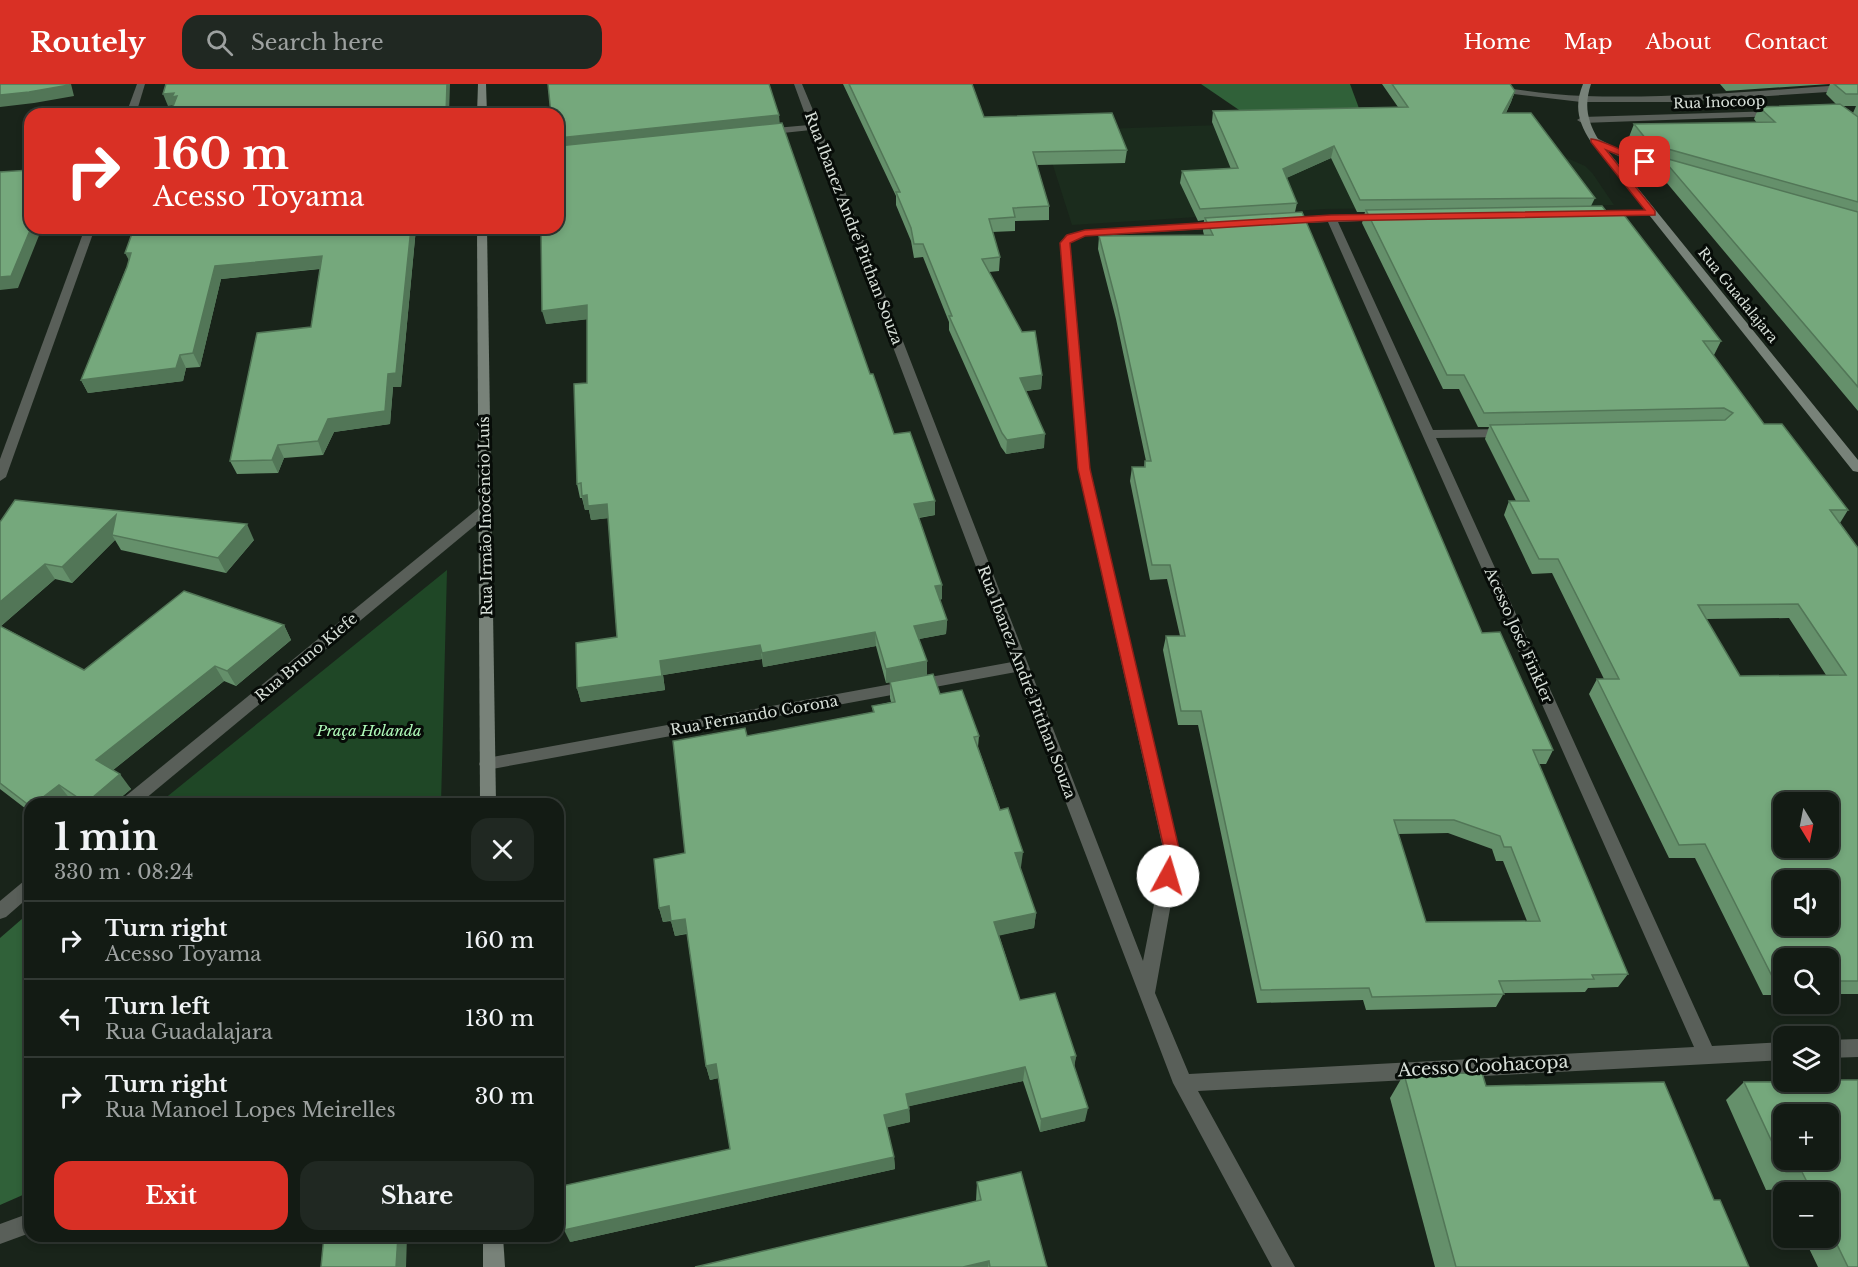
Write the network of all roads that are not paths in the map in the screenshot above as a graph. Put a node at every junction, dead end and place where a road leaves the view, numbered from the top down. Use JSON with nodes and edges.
{"nodes":[{"id":1,"x":141,"y":84,"type":"edge"},
{"id":2,"x":482,"y":84,"type":"edge"},
{"id":3,"x":798,"y":84,"type":"edge"},
{"id":4,"x":1456,"y":84,"type":"edge"},
{"id":5,"x":1587,"y":84,"type":"edge"},
{"id":6,"x":1858,"y":87,"type":"edge"},
{"id":7,"x":1813,"y":90,"type":"junction"},
{"id":8,"x":1821,"y":98,"type":"dead end"},
{"id":9,"x":1581,"y":99,"type":"junction"},
{"id":10,"x":132,"y":108,"type":"edge"},
{"id":11,"x":482,"y":108,"type":"edge"},
{"id":12,"x":1790,"y":113,"type":"edge"},
{"id":13,"x":1581,"y":120,"type":"junction"},
{"id":14,"x":815,"y":127,"type":"junction"},
{"id":15,"x":757,"y":133,"type":"edge"},
{"id":16,"x":1594,"y":140,"type":"junction"},
{"id":17,"x":1687,"y":174,"type":"edge"},
{"id":18,"x":1652,"y":213,"type":"junction"},
{"id":19,"x":1593,"y":214,"type":"edge"},
{"id":20,"x":1391,"y":217,"type":"edge"},
{"id":21,"x":1331,"y":218,"type":"junction"},
{"id":22,"x":1273,"y":222,"type":"edge"},
{"id":23,"x":1237,"y":224,"type":"edge"},
{"id":24,"x":88,"y":234,"type":"edge"},
{"id":25,"x":482,"y":234,"type":"edge"},
{"id":26,"x":1525,"y":432,"type":"edge"},
{"id":27,"x":1430,"y":434,"type":"junction"},
{"id":28,"x":1858,"y":468,"type":"edge"},
{"id":29,"x":0,"y":477,"type":"edge"},
{"id":30,"x":484,"y":510,"type":"junction"},
{"id":31,"x":1021,"y":666,"type":"junction"},
{"id":32,"x":487,"y":764,"type":"junction"},
{"id":33,"x":135,"y":798,"type":"edge"},
{"id":34,"x":488,"y":798,"type":"edge"},
{"id":35,"x":24,"y":891,"type":"edge"},
{"id":36,"x":0,"y":912,"type":"edge"},
{"id":37,"x":1146,"y":993,"type":"junction"},
{"id":38,"x":1858,"y":1048,"type":"edge"},
{"id":39,"x":1839,"y":1049,"type":"edge"},
{"id":40,"x":1773,"y":1051,"type":"edge"},
{"id":41,"x":1706,"y":1053,"type":"junction"},
{"id":42,"x":1183,"y":1083,"type":"junction"},
{"id":43,"x":24,"y":1225,"type":"edge"},
{"id":44,"x":0,"y":1234,"type":"edge"},
{"id":45,"x":494,"y":1242,"type":"edge"},
{"id":46,"x":494,"y":1267,"type":"edge"},
{"id":47,"x":1284,"y":1267,"type":"edge"}],
"edges":[{"from":1,"to":10,"type":"street"},
{"from":2,"to":11,"type":"street"},
{"from":3,"to":14,"type":"street","name":"Rua Ibanez André Pitthan Souza"},
{"from":4,"to":9,"type":"street"},
{"from":5,"to":9,"type":"street"},
{"from":6,"to":7,"type":"street"},
{"from":7,"to":8,"type":"street"},
{"from":7,"to":9,"type":"street"},
{"from":9,"to":13,"type":"street"},
{"from":12,"to":13,"type":"street","name":"Rua Inocoop"},
{"from":13,"to":16,"type":"street","name":"Rua Guadalajara"},
{"from":14,"to":15,"type":"street"},
{"from":14,"to":31,"type":"street","name":"Rua Ibanez André Pitthan Souza"},
{"from":16,"to":17,"type":"street"},
{"from":16,"to":18,"type":"street","name":"Rua Guadalajara"},
{"from":18,"to":19,"type":"street"},
{"from":18,"to":28,"type":"street","name":"Rua Guadalajara"},
{"from":20,"to":21,"type":"street"},
{"from":21,"to":22,"type":"street"},
{"from":21,"to":27,"type":"street","name":"Acesso José Finkler"},
{"from":23,"to":37,"type":"street"},
{"from":24,"to":29,"type":"street"},
{"from":25,"to":30,"type":"street","name":"Rua Irmão Inocêncio Luís"},
{"from":26,"to":27,"type":"street"},
{"from":27,"to":41,"type":"street","name":"Acesso José Finkler"},
{"from":30,"to":32,"type":"street","name":"Rua Irmão Inocêncio Luís"},
{"from":30,"to":33,"type":"street","name":"Rua Bruno Kiefe"},
{"from":31,"to":32,"type":"street","name":"Rua Fernando Corona"},
{"from":31,"to":37,"type":"street","name":"Rua Ibanez André Pitthan Souza"},
{"from":32,"to":34,"type":"street","name":"Rua Irmão Inocêncio Luís"},
{"from":35,"to":36,"type":"street"},
{"from":37,"to":42,"type":"street","name":"Rua Ibanez André Pitthan Souza"},
{"from":38,"to":39,"type":"street"},
{"from":40,"to":41,"type":"street","name":"Acesso Coohacopa"},
{"from":41,"to":42,"type":"street","name":"Acesso Coohacopa"},
{"from":42,"to":47,"type":"street","name":"Rua Ibanez André Pitthan Souza"},
{"from":43,"to":44,"type":"street"},
{"from":45,"to":46,"type":"street"}]}
